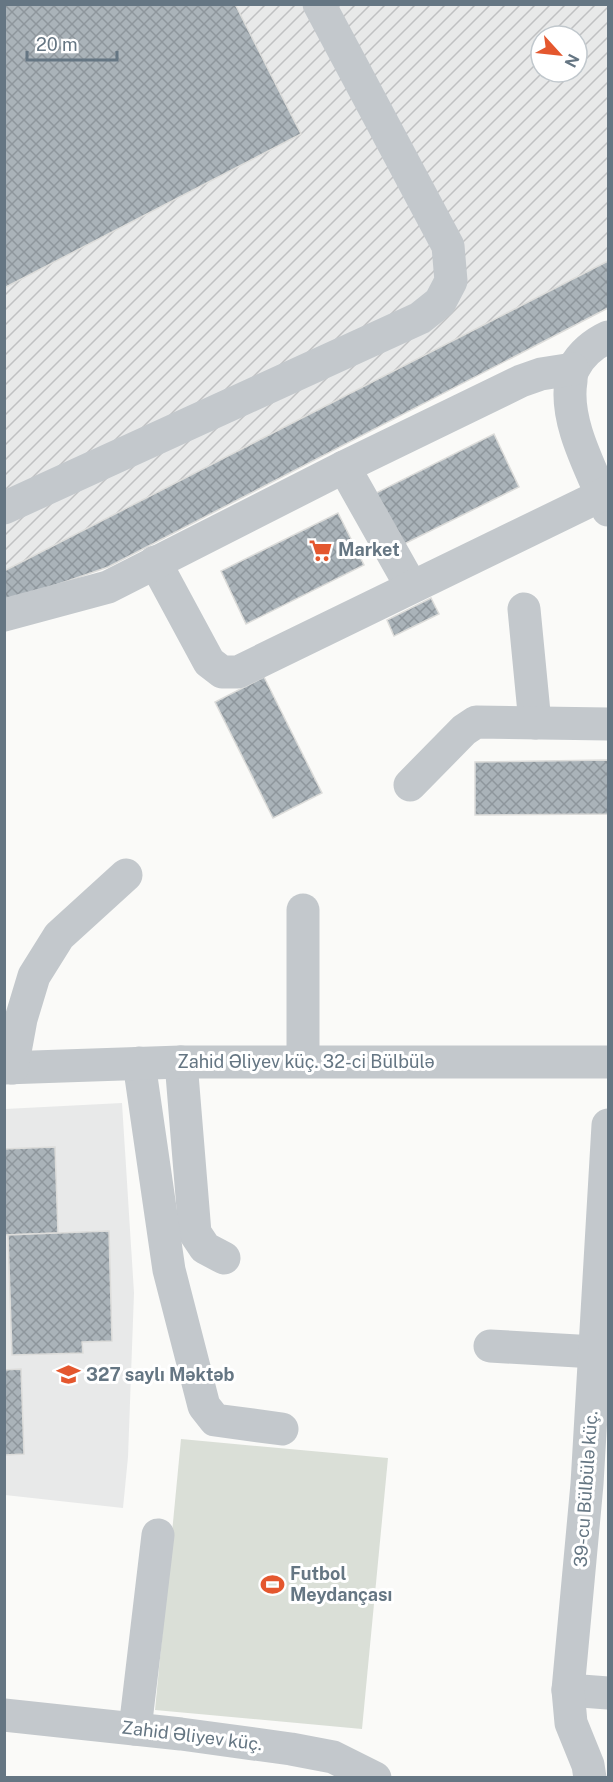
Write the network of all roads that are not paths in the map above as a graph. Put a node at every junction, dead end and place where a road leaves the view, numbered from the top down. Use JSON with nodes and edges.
{"nodes":[{"id":1,"x":319,"y":4,"type":"edge"},
{"id":2,"x":609,"y":337,"type":"edge"},
{"id":3,"x":573,"y":369,"type":"junction"},
{"id":4,"x":344,"y":467,"type":"junction"},
{"id":5,"x":606,"y":499,"type":"edge"},
{"id":6,"x":4,"y":508,"type":"edge"},
{"id":7,"x":154,"y":562,"type":"junction"},
{"id":8,"x":411,"y":586,"type":"junction"},
{"id":9,"x":524,"y":609,"type":"dead end"},
{"id":10,"x":4,"y":615,"type":"edge"},
{"id":11,"x":534,"y":723,"type":"junction"},
{"id":12,"x":609,"y":724,"type":"edge"},
{"id":13,"x":410,"y":785,"type":"dead end"},
{"id":14,"x":126,"y":875,"type":"dead end"},
{"id":15,"x":303,"y":910,"type":"dead end"},
{"id":16,"x":303,"y":1061,"type":"junction"},
{"id":17,"x":181,"y":1062,"type":"junction"},
{"id":18,"x":609,"y":1062,"type":"edge"},
{"id":19,"x":139,"y":1064,"type":"junction"},
{"id":20,"x":8,"y":1068,"type":"edge"},
{"id":21,"x":609,"y":1125,"type":"edge"},
{"id":22,"x":224,"y":1258,"type":"dead end"},
{"id":23,"x":490,"y":1346,"type":"dead end"},
{"id":24,"x":595,"y":1352,"type":"junction"},
{"id":25,"x":282,"y":1429,"type":"dead end"},
{"id":26,"x":598,"y":1484,"type":"edge"},
{"id":27,"x":158,"y":1534,"type":"dead end"},
{"id":28,"x":568,"y":1690,"type":"junction"},
{"id":29,"x":609,"y":1693,"type":"edge"},
{"id":30,"x":4,"y":1715,"type":"edge"},
{"id":31,"x":135,"y":1728,"type":"junction"},
{"id":32,"x":375,"y":1778,"type":"edge"},
{"id":33,"x":590,"y":1778,"type":"edge"}],
"edges":[{"from":1,"to":6,"type":"street"},
{"from":2,"to":3,"type":"street"},
{"from":3,"to":4,"type":"street"},
{"from":3,"to":5,"type":"street"},
{"from":4,"to":7,"type":"street"},
{"from":4,"to":8,"type":"street"},
{"from":5,"to":8,"type":"street"},
{"from":7,"to":8,"type":"street"},
{"from":7,"to":10,"type":"street"},
{"from":9,"to":11,"type":"street"},
{"from":11,"to":12,"type":"street"},
{"from":11,"to":13,"type":"street"},
{"from":14,"to":20,"type":"street"},
{"from":15,"to":16,"type":"street"},
{"from":16,"to":17,"type":"street","name":"Zahid Əliyev küç. 32-ci Bülbülə"},
{"from":16,"to":18,"type":"street","name":"Zahid Əliyev küç. 32-ci Bülbülə"},
{"from":17,"to":19,"type":"street","name":"Zahid Əliyev küç. 32-ci Bülbülə"},
{"from":17,"to":22,"type":"street"},
{"from":19,"to":20,"type":"street","name":"Zahid Əliyev küç. 32-ci Bülbülə"},
{"from":19,"to":25,"type":"street"},
{"from":21,"to":24,"type":"street","name":"39-cu Bülbülə küç."},
{"from":23,"to":24,"type":"street"},
{"from":24,"to":26,"type":"street","name":"39-cu Bülbülə küç."},
{"from":26,"to":28,"type":"street","name":"39-cu Bülbülə küç."},
{"from":27,"to":31,"type":"street"},
{"from":28,"to":29,"type":"street"},
{"from":28,"to":33,"type":"street","name":"39-cu Bülbülə küç."},
{"from":30,"to":31,"type":"street","name":"Zahid Əliyev küç."},
{"from":31,"to":32,"type":"street","name":"Zahid Əliyev küç."}]}
